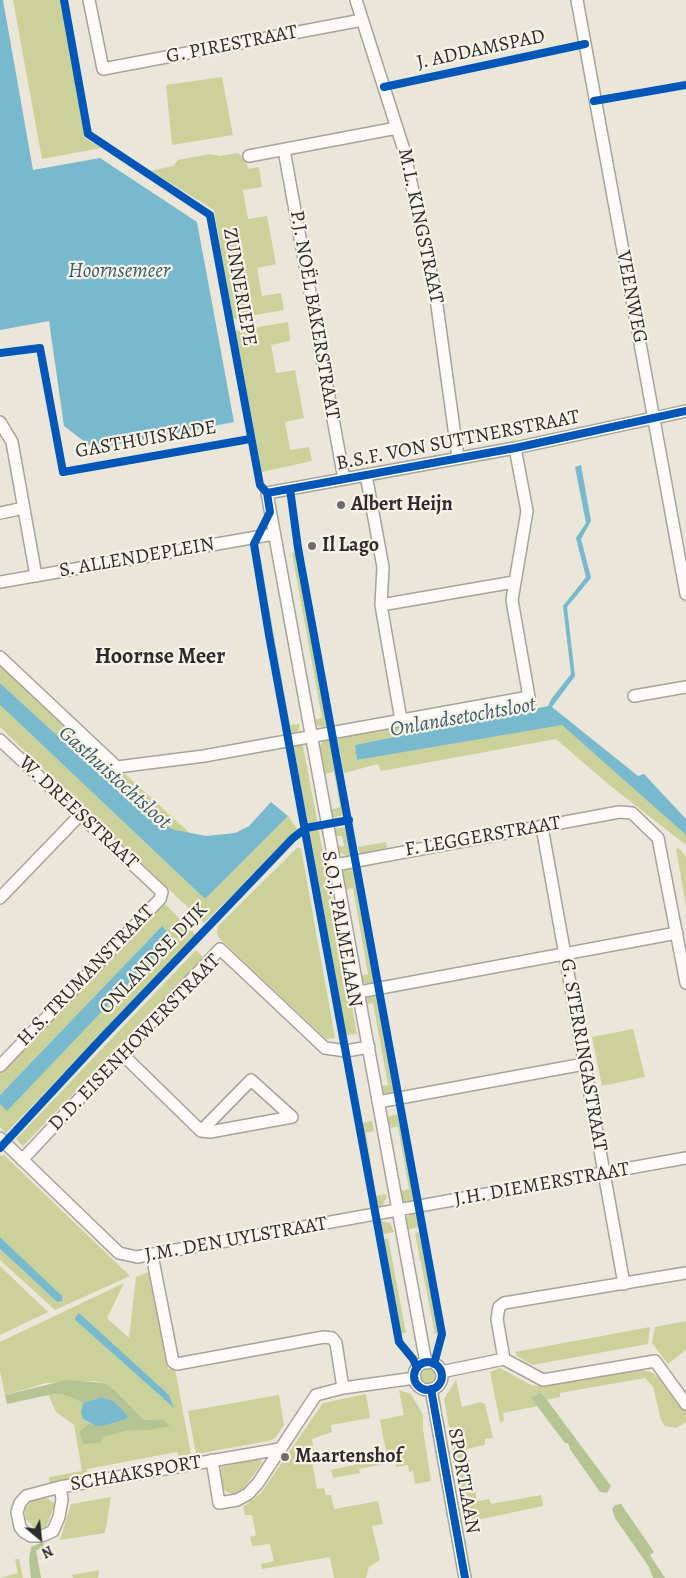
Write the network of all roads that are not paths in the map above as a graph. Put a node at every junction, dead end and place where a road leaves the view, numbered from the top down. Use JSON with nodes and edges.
{"nodes":[{"id":1,"x":89,"y":0,"type":"edge"},
{"id":2,"x":356,"y":0,"type":"edge"},
{"id":3,"x":577,"y":0,"type":"edge"},
{"id":4,"x":362,"y":20,"type":"junction"},
{"id":5,"x":397,"y":128,"type":"junction"},
{"id":6,"x":284,"y":150,"type":"junction"},
{"id":7,"x":249,"y":156,"type":"dead end"},
{"id":8,"x":686,"y":411,"type":"edge"},
{"id":9,"x":654,"y":418,"type":"junction"},
{"id":10,"x":0,"y":422,"type":"edge"},
{"id":11,"x":515,"y":448,"type":"junction"},
{"id":12,"x":458,"y":458,"type":"junction"},
{"id":13,"x":366,"y":475,"type":"junction"},
{"id":14,"x":344,"y":479,"type":"junction"},
{"id":15,"x":267,"y":494,"type":"joint"},
{"id":16,"x":24,"y":508,"type":"junction"},
{"id":17,"x":0,"y":513,"type":"edge"},
{"id":18,"x":274,"y":534,"type":"junction"},
{"id":19,"x":36,"y":576,"type":"junction"},
{"id":20,"x":0,"y":582,"type":"edge"},
{"id":21,"x":514,"y":582,"type":"junction"},
{"id":22,"x":686,"y":594,"type":"edge"},
{"id":23,"x":381,"y":605,"type":"junction"},
{"id":24,"x":0,"y":657,"type":"edge"},
{"id":25,"x":686,"y":687,"type":"edge"},
{"id":26,"x":634,"y":696,"type":"dead end"},
{"id":27,"x":401,"y":720,"type":"junction"},
{"id":28,"x":310,"y":736,"type":"junction"},
{"id":29,"x":0,"y":740,"type":"edge"},
{"id":30,"x":78,"y":816,"type":"junction"},
{"id":31,"x":542,"y":827,"type":"junction"},
{"id":32,"x":334,"y":865,"type":"junction"},
{"id":33,"x":155,"y":886,"type":"joint"},
{"id":34,"x":0,"y":898,"type":"edge"},
{"id":35,"x":677,"y":933,"type":"junction"},
{"id":36,"x":564,"y":954,"type":"junction"},
{"id":37,"x":686,"y":983,"type":"edge"},
{"id":38,"x":359,"y":992,"type":"junction"},
{"id":39,"x":369,"y":1047,"type":"junction"},
{"id":40,"x":122,"y":1054,"type":"junction"},
{"id":41,"x":584,"y":1064,"type":"junction"},
{"id":42,"x":0,"y":1066,"type":"edge"},
{"id":43,"x":378,"y":1102,"type":"junction"},
{"id":44,"x":201,"y":1131,"type":"junction"},
{"id":45,"x":0,"y":1138,"type":"edge"},
{"id":46,"x":686,"y":1158,"type":"edge"},
{"id":47,"x":22,"y":1160,"type":"junction"},
{"id":48,"x":604,"y":1175,"type":"junction"},
{"id":49,"x":398,"y":1212,"type":"junction"},
{"id":50,"x":152,"y":1256,"type":"junction"},
{"id":51,"x":686,"y":1273,"type":"edge"},
{"id":52,"x":624,"y":1284,"type":"junction"},
{"id":53,"x":504,"y":1359,"type":"junction"},
{"id":54,"x":426,"y":1363,"type":"junction"},
{"id":55,"x":441,"y":1372,"type":"junction"},
{"id":56,"x":415,"y":1378,"type":"junction"},
{"id":57,"x":343,"y":1388,"type":"junction"},
{"id":58,"x":431,"y":1389,"type":"junction"},
{"id":59,"x":686,"y":1404,"type":"edge"},
{"id":60,"x":280,"y":1449,"type":"junction"},
{"id":61,"x":212,"y":1460,"type":"junction"},
{"id":62,"x":60,"y":1487,"type":"junction"},
{"id":63,"x":465,"y":1578,"type":"edge"}],
"edges":[{"from":1,"to":4,"type":"street","name":"G. PIRESTRAAT"},
{"from":2,"to":4,"type":"street","name":"M.L. KINGSTRAAT"},
{"from":3,"to":9,"type":"street","name":"VEENWEG"},
{"from":4,"to":5,"type":"street","name":"M.L. KINGSTRAAT"},
{"from":5,"to":6,"type":"street"},
{"from":5,"to":12,"type":"street","name":"M.L. KINGSTRAAT"},
{"from":6,"to":7,"type":"street"},
{"from":6,"to":14,"type":"street","name":"P.J. NOËL BAKERSTRAAT"},
{"from":8,"to":9,"type":"street","name":"B.S.F. VON SUTTNERSTRAAT"},
{"from":9,"to":11,"type":"street","name":"B.S.F. VON SUTTNERSTRAAT"},
{"from":9,"to":22,"type":"street","name":"VEENWEG"},
{"from":10,"to":16,"type":"street"},
{"from":11,"to":12,"type":"street","name":"B.S.F. VON SUTTNERSTRAAT"},
{"from":11,"to":21,"type":"street"},
{"from":12,"to":13,"type":"street","name":"B.S.F. VON SUTTNERSTRAAT"},
{"from":13,"to":14,"type":"street","name":"B.S.F. VON SUTTNERSTRAAT"},
{"from":13,"to":23,"type":"street"},
{"from":14,"to":15,"type":"street","name":"B.S.F. VON SUTTNERSTRAAT"},
{"from":15,"to":18,"type":"street","name":"S.O.J. PALMELAAN"},
{"from":16,"to":17,"type":"street"},
{"from":16,"to":19,"type":"street"},
{"from":18,"to":19,"type":"street","name":"S. ALLENDEPLEIN"},
{"from":18,"to":28,"type":"street","name":"S.O.J. PALMELAAN"},
{"from":19,"to":20,"type":"street","name":"S. ALLENDEPLEIN"},
{"from":21,"to":23,"type":"street"},
{"from":21,"to":27,"type":"street"},
{"from":23,"to":27,"type":"street"},
{"from":24,"to":28,"type":"street"},
{"from":25,"to":26,"type":"street"},
{"from":27,"to":28,"type":"street"},
{"from":28,"to":32,"type":"street","name":"S.O.J. PALMELAAN"},
{"from":29,"to":30,"type":"street","name":"W. DREESSTRAAT"},
{"from":30,"to":33,"type":"street","name":"W. DREESSTRAAT"},
{"from":30,"to":34,"type":"street"},
{"from":31,"to":32,"type":"street","name":"F. LEGGERSTRAAT"},
{"from":31,"to":35,"type":"street","name":"F. LEGGERSTRAAT"},
{"from":31,"to":36,"type":"street","name":"G. STERRINGASTRAAT"},
{"from":32,"to":38,"type":"street","name":"S.O.J. PALMELAAN"},
{"from":33,"to":42,"type":"street","name":"H.S. TRUMANSTRAAT"},
{"from":35,"to":36,"type":"street"},
{"from":35,"to":37,"type":"street"},
{"from":36,"to":38,"type":"street"},
{"from":36,"to":41,"type":"street","name":"G. STERRINGASTRAAT"},
{"from":38,"to":39,"type":"street","name":"S.O.J. PALMELAAN"},
{"from":39,"to":40,"type":"street","name":"D.D. EISENHOWERSTRAAT"},
{"from":39,"to":43,"type":"street","name":"S.O.J. PALMELAAN"},
{"from":40,"to":44,"type":"street"},
{"from":40,"to":47,"type":"street","name":"D.D. EISENHOWERSTRAAT"},
{"from":41,"to":43,"type":"street"},
{"from":41,"to":48,"type":"street","name":"G. STERRINGASTRAAT"},
{"from":43,"to":49,"type":"street","name":"S.O.J. PALMELAAN"},
{"from":44,"to":44,"type":"street"},
{"from":45,"to":47,"type":"street","name":"J.M. DEN UYLSTRAAT"},
{"from":46,"to":48,"type":"street","name":"J.H. DIEMERSTRAAT"},
{"from":47,"to":50,"type":"street","name":"J.M. DEN UYLSTRAAT"},
{"from":48,"to":49,"type":"street","name":"J.H. DIEMERSTRAAT"},
{"from":48,"to":52,"type":"street","name":"G. STERRINGASTRAAT"},
{"from":49,"to":50,"type":"street","name":"J.M. DEN UYLSTRAAT"},
{"from":49,"to":54,"type":"street","name":"S.O.J. PALMELAAN"},
{"from":50,"to":57,"type":"street"},
{"from":51,"to":52,"type":"street"},
{"from":52,"to":53,"type":"street"},
{"from":53,"to":55,"type":"street"},
{"from":53,"to":59,"type":"street"},
{"from":54,"to":55,"type":"street"},
{"from":54,"to":56,"type":"street"},
{"from":55,"to":58,"type":"street"},
{"from":56,"to":57,"type":"street","name":"SCHAAKSPORT"},
{"from":56,"to":58,"type":"street"},
{"from":57,"to":60,"type":"street","name":"SCHAAKSPORT"},
{"from":58,"to":63,"type":"street","name":"SPORTLAAN"},
{"from":60,"to":61,"type":"street","name":"SCHAAKSPORT"},
{"from":60,"to":61,"type":"street","name":"SCHAAKSPORT"},
{"from":61,"to":62,"type":"street","name":"SCHAAKSPORT"},
{"from":62,"to":62,"type":"street","name":"SCHAAKSPORT"}]}
